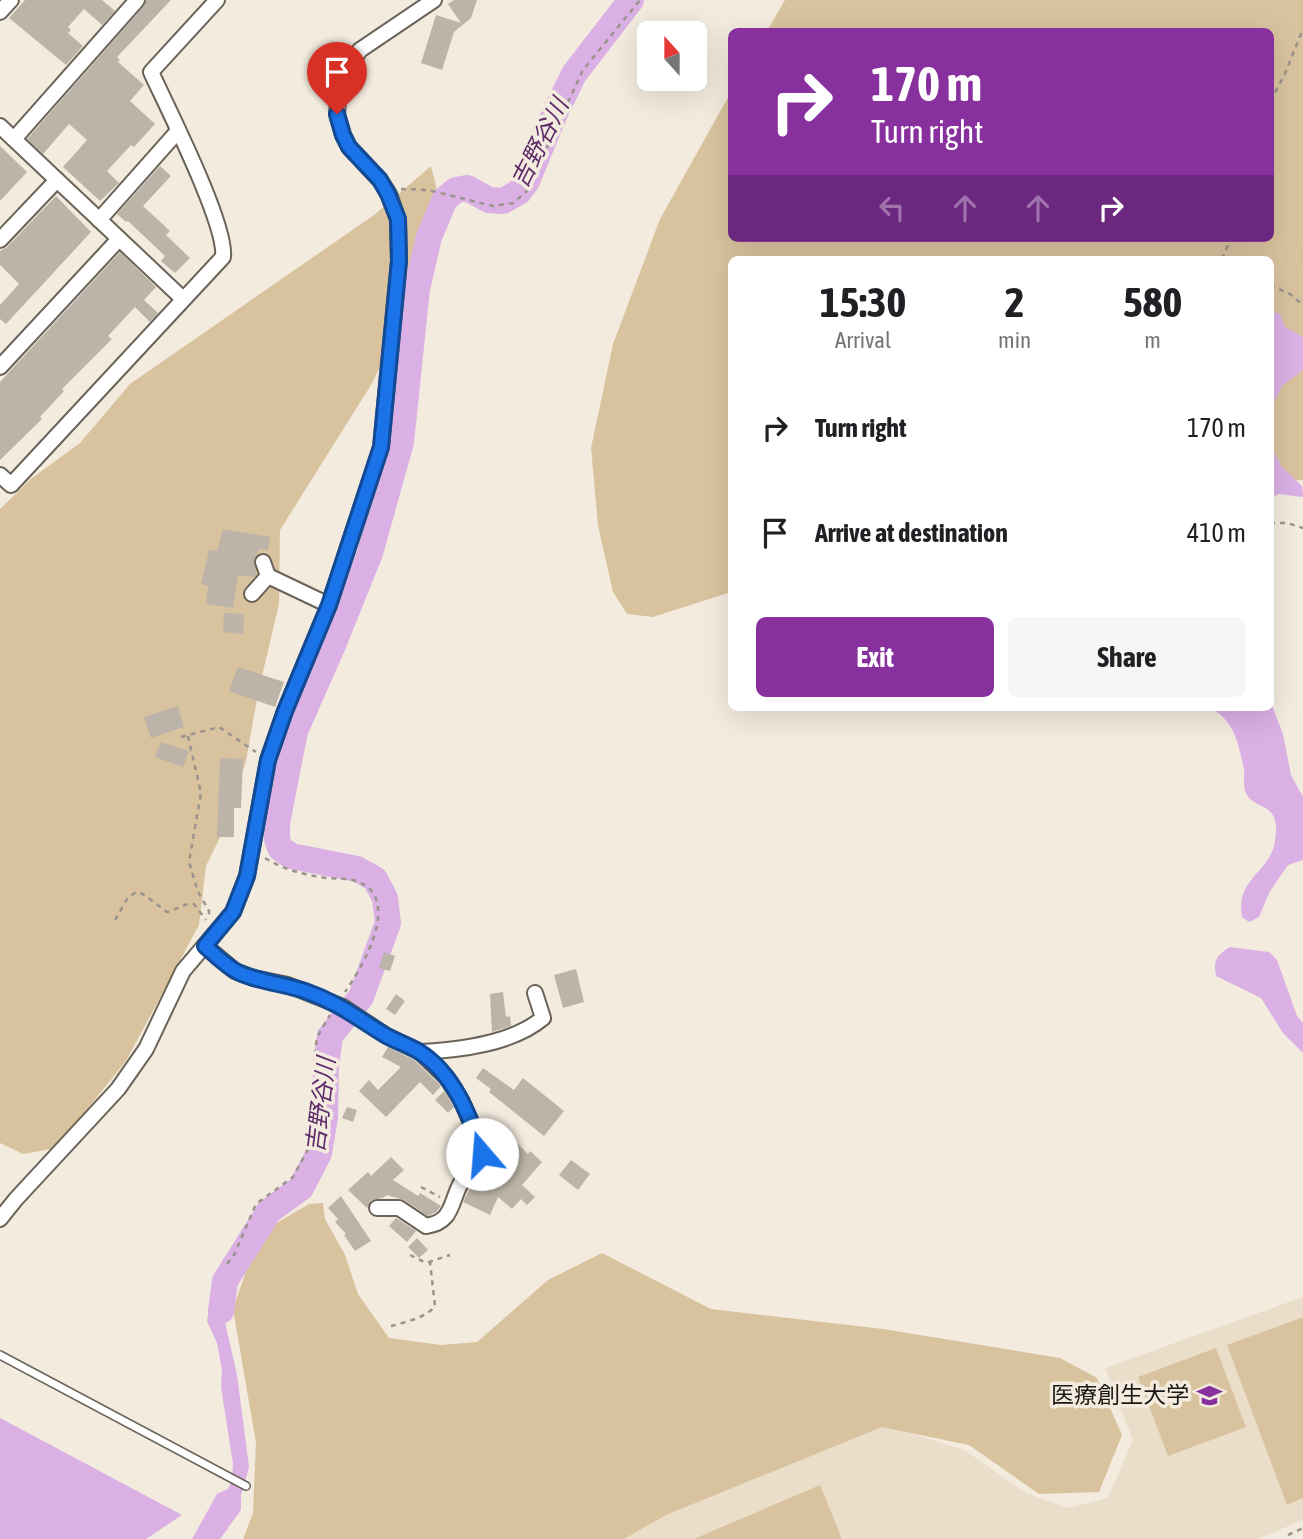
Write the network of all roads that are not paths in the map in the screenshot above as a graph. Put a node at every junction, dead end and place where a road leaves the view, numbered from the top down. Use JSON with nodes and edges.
{"nodes":[{"id":1,"x":11,"y":0,"type":"edge"},
{"id":2,"x":137,"y":0,"type":"edge"},
{"id":3,"x":217,"y":0,"type":"edge"},
{"id":4,"x":434,"y":0,"type":"edge"},
{"id":5,"x":0,"y":12,"type":"edge"},
{"id":6,"x":0,"y":126,"type":"edge"},
{"id":7,"x":178,"y":131,"type":"junction"},
{"id":8,"x":14,"y":139,"type":"junction"},
{"id":9,"x":57,"y":180,"type":"junction"},
{"id":10,"x":99,"y":220,"type":"junction"},
{"id":11,"x":120,"y":239,"type":"junction"},
{"id":12,"x":0,"y":240,"type":"edge"},
{"id":13,"x":183,"y":299,"type":"junction"},
{"id":14,"x":0,"y":366,"type":"edge"},
{"id":15,"x":0,"y":475,"type":"edge"},
{"id":16,"x":252,"y":594,"type":"dead end"},
{"id":17,"x":329,"y":605,"type":"junction"},
{"id":18,"x":205,"y":946,"type":"junction"},
{"id":19,"x":535,"y":993,"type":"dead end"},
{"id":20,"x":420,"y":1052,"type":"junction"},
{"id":21,"x":377,"y":1208,"type":"dead end"},
{"id":22,"x":0,"y":1219,"type":"edge"},
{"id":23,"x":0,"y":1354,"type":"edge"},
{"id":24,"x":246,"y":1486,"type":"dead end"}],
"edges":[{"from":1,"to":5,"type":"street"},
{"from":2,"to":8,"type":"street"},
{"from":3,"to":7,"type":"street"},
{"from":4,"to":17,"type":"street"},
{"from":6,"to":8,"type":"street"},
{"from":7,"to":10,"type":"street"},
{"from":7,"to":13,"type":"street"},
{"from":8,"to":9,"type":"street"},
{"from":9,"to":10,"type":"street"},
{"from":9,"to":12,"type":"street"},
{"from":10,"to":11,"type":"street"},
{"from":11,"to":13,"type":"street"},
{"from":11,"to":14,"type":"street"},
{"from":13,"to":15,"type":"street"},
{"from":16,"to":17,"type":"street"},
{"from":17,"to":18,"type":"street"},
{"from":18,"to":20,"type":"street"},
{"from":18,"to":22,"type":"street"},
{"from":19,"to":20,"type":"street"},
{"from":20,"to":21,"type":"street"},
{"from":23,"to":24,"type":"lane"}]}
